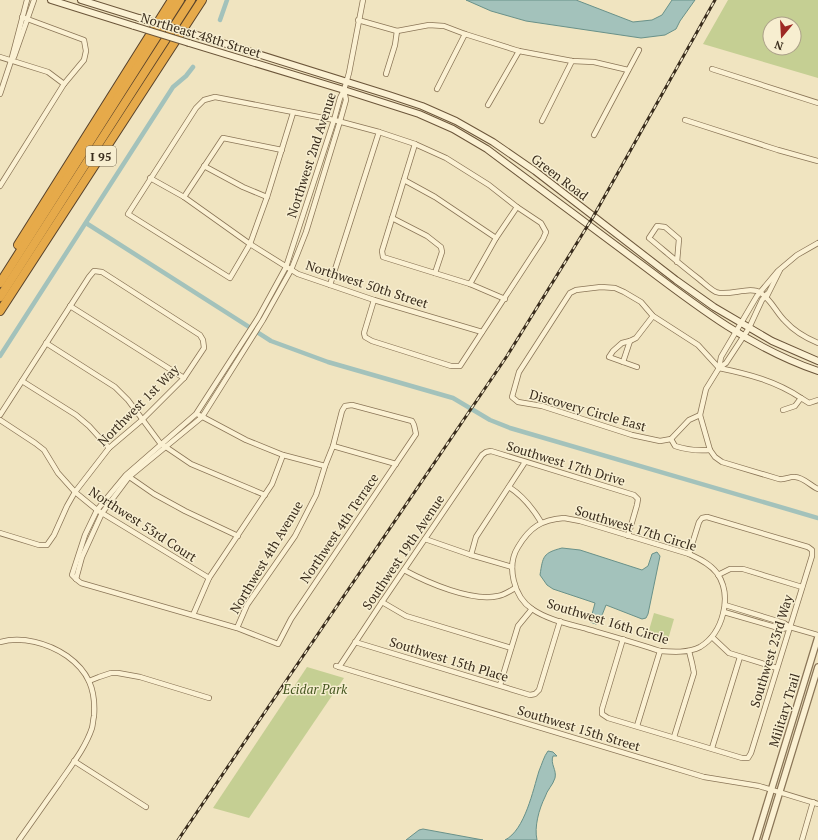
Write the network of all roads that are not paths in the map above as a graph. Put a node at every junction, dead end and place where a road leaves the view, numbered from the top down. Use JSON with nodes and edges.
{"nodes":[{"id":1,"x":27,"y":0,"type":"edge"},
{"id":2,"x":34,"y":0,"type":"edge"},
{"id":3,"x":51,"y":0,"type":"edge"},
{"id":4,"x":81,"y":0,"type":"edge"},
{"id":5,"x":172,"y":0,"type":"edge"},
{"id":6,"x":180,"y":0,"type":"edge"},
{"id":7,"x":191,"y":0,"type":"edge"},
{"id":8,"x":202,"y":0,"type":"edge"},
{"id":9,"x":363,"y":0,"type":"edge"},
{"id":10,"x":22,"y":17,"type":"junction"},
{"id":11,"x":27,"y":19,"type":"junction"},
{"id":12,"x":358,"y":20,"type":"junction"},
{"id":13,"x":397,"y":31,"type":"junction"},
{"id":14,"x":465,"y":34,"type":"junction"},
{"id":15,"x":519,"y":50,"type":"junction"},
{"id":16,"x":639,"y":50,"type":"dead end"},
{"id":17,"x":0,"y":57,"type":"edge"},
{"id":18,"x":572,"y":60,"type":"junction"},
{"id":19,"x":10,"y":61,"type":"junction"},
{"id":20,"x":712,"y":69,"type":"dead end"},
{"id":21,"x":628,"y":70,"type":"junction"},
{"id":22,"x":386,"y":74,"type":"dead end"},
{"id":23,"x":347,"y":82,"type":"junction"},
{"id":24,"x":64,"y":84,"type":"junction"},
{"id":25,"x":437,"y":89,"type":"dead end"},
{"id":26,"x":344,"y":90,"type":"junction"},
{"id":27,"x":0,"y":94,"type":"edge"},
{"id":28,"x":818,"y":103,"type":"edge"},
{"id":29,"x":488,"y":105,"type":"dead end"},
{"id":30,"x":293,"y":113,"type":"junction"},
{"id":31,"x":334,"y":120,"type":"junction"},
{"id":32,"x":685,"y":120,"type":"dead end"},
{"id":33,"x":340,"y":121,"type":"junction"},
{"id":34,"x":542,"y":121,"type":"dead end"},
{"id":35,"x":379,"y":132,"type":"junction"},
{"id":36,"x":594,"y":135,"type":"dead end"},
{"id":37,"x":415,"y":144,"type":"junction"},
{"id":38,"x":282,"y":150,"type":"junction"},
{"id":39,"x":818,"y":161,"type":"edge"},
{"id":40,"x":204,"y":166,"type":"junction"},
{"id":41,"x":150,"y":178,"type":"junction"},
{"id":42,"x":404,"y":180,"type":"junction"},
{"id":43,"x":0,"y":186,"type":"edge"},
{"id":44,"x":184,"y":197,"type":"junction"},
{"id":45,"x":267,"y":197,"type":"junction"},
{"id":46,"x":517,"y":207,"type":"junction"},
{"id":47,"x":392,"y":218,"type":"junction"},
{"id":48,"x":496,"y":238,"type":"junction"},
{"id":49,"x":818,"y":243,"type":"edge"},
{"id":50,"x":250,"y":244,"type":"junction"},
{"id":51,"x":677,"y":262,"type":"junction"},
{"id":52,"x":286,"y":267,"type":"junction"},
{"id":53,"x":782,"y":267,"type":"junction"},
{"id":54,"x":291,"y":270,"type":"junction"},
{"id":55,"x":0,"y":273,"type":"edge"},
{"id":56,"x":435,"y":273,"type":"junction"},
{"id":57,"x":0,"y":283,"type":"edge"},
{"id":58,"x":470,"y":284,"type":"junction"},
{"id":59,"x":330,"y":286,"type":"junction"},
{"id":60,"x":760,"y":292,"type":"junction"},
{"id":61,"x":766,"y":296,"type":"junction"},
{"id":62,"x":0,"y":297,"type":"edge"},
{"id":63,"x":505,"y":299,"type":"junction"},
{"id":64,"x":374,"y":300,"type":"junction"},
{"id":65,"x":70,"y":306,"type":"junction"},
{"id":66,"x":0,"y":311,"type":"edge"},
{"id":67,"x":653,"y":316,"type":"junction"},
{"id":68,"x":741,"y":324,"type":"junction"},
{"id":69,"x":748,"y":328,"type":"junction"},
{"id":70,"x":482,"y":332,"type":"junction"},
{"id":71,"x":736,"y":332,"type":"junction"},
{"id":72,"x":743,"y":336,"type":"junction"},
{"id":73,"x":630,"y":341,"type":"junction"},
{"id":74,"x":818,"y":342,"type":"edge"},
{"id":75,"x":46,"y":343,"type":"junction"},
{"id":76,"x":818,"y":361,"type":"edge"},
{"id":77,"x":623,"y":362,"type":"junction"},
{"id":78,"x":637,"y":367,"type":"dead end"},
{"id":79,"x":719,"y":368,"type":"junction"},
{"id":80,"x":818,"y":371,"type":"edge"},
{"id":81,"x":184,"y":378,"type":"junction"},
{"id":82,"x":22,"y":381,"type":"junction"},
{"id":83,"x":801,"y":398,"type":"junction"},
{"id":84,"x":818,"y":400,"type":"edge"},
{"id":85,"x":345,"y":406,"type":"joint"},
{"id":86,"x":783,"y":410,"type":"dead end"},
{"id":87,"x":0,"y":414,"type":"edge"},
{"id":88,"x":196,"y":414,"type":"junction"},
{"id":89,"x":700,"y":415,"type":"junction"},
{"id":90,"x":202,"y":417,"type":"junction"},
{"id":91,"x":0,"y":420,"type":"edge"},
{"id":92,"x":142,"y":420,"type":"junction"},
{"id":93,"x":671,"y":439,"type":"junction"},
{"id":94,"x":160,"y":443,"type":"junction"},
{"id":95,"x":333,"y":446,"type":"junction"},
{"id":96,"x":166,"y":447,"type":"junction"},
{"id":97,"x":109,"y":448,"type":"junction"},
{"id":98,"x":710,"y":450,"type":"junction"},
{"id":99,"x":486,"y":452,"type":"joint"},
{"id":100,"x":283,"y":455,"type":"junction"},
{"id":101,"x":525,"y":462,"type":"junction"},
{"id":102,"x":396,"y":464,"type":"junction"},
{"id":103,"x":325,"y":466,"type":"junction"},
{"id":104,"x":128,"y":476,"type":"junction"},
{"id":105,"x":509,"y":487,"type":"junction"},
{"id":106,"x":818,"y":489,"type":"edge"},
{"id":107,"x":75,"y":492,"type":"junction"},
{"id":108,"x":265,"y":495,"type":"junction"},
{"id":109,"x":97,"y":510,"type":"junction"},
{"id":110,"x":102,"y":513,"type":"junction"},
{"id":111,"x":541,"y":522,"type":"junction"},
{"id":112,"x":0,"y":533,"type":"edge"},
{"id":113,"x":238,"y":536,"type":"junction"},
{"id":114,"x":628,"y":536,"type":"junction"},
{"id":115,"x":424,"y":539,"type":"junction"},
{"id":116,"x":689,"y":554,"type":"junction"},
{"id":117,"x":471,"y":555,"type":"junction"},
{"id":118,"x":512,"y":567,"type":"junction"},
{"id":119,"x":404,"y":570,"type":"junction"},
{"id":120,"x":718,"y":575,"type":"junction"},
{"id":121,"x":209,"y":578,"type":"junction"},
{"id":122,"x":76,"y":580,"type":"junction"},
{"id":123,"x":802,"y":587,"type":"junction"},
{"id":124,"x":515,"y":588,"type":"junction"},
{"id":125,"x":382,"y":602,"type":"junction"},
{"id":126,"x":725,"y":605,"type":"junction"},
{"id":127,"x":532,"y":609,"type":"junction"},
{"id":128,"x":724,"y":612,"type":"junction"},
{"id":129,"x":193,"y":615,"type":"junction"},
{"id":130,"x":560,"y":621,"type":"junction"},
{"id":131,"x":790,"y":627,"type":"junction"},
{"id":132,"x":237,"y":628,"type":"junction"},
{"id":133,"x":818,"y":636,"type":"edge"},
{"id":134,"x":712,"y":637,"type":"junction"},
{"id":135,"x":623,"y":639,"type":"junction"},
{"id":136,"x":0,"y":642,"type":"edge"},
{"id":137,"x":355,"y":642,"type":"junction"},
{"id":138,"x":511,"y":648,"type":"junction"},
{"id":139,"x":660,"y":651,"type":"junction"},
{"id":140,"x":689,"y":651,"type":"junction"},
{"id":141,"x":740,"y":657,"type":"junction"},
{"id":142,"x":337,"y":667,"type":"joint"},
{"id":143,"x":818,"y":667,"type":"edge"},
{"id":144,"x":777,"y":668,"type":"junction"},
{"id":145,"x":89,"y":681,"type":"junction"},
{"id":146,"x":500,"y":685,"type":"junction"},
{"id":147,"x":209,"y":698,"type":"dead end"},
{"id":148,"x":637,"y":726,"type":"junction"},
{"id":149,"x":674,"y":737,"type":"junction"},
{"id":150,"x":712,"y":748,"type":"junction"},
{"id":151,"x":74,"y":761,"type":"junction"},
{"id":152,"x":771,"y":790,"type":"junction"},
{"id":153,"x":780,"y":792,"type":"junction"},
{"id":154,"x":816,"y":803,"type":"edge"},
{"id":155,"x":146,"y":807,"type":"dead end"},
{"id":156,"x":19,"y":840,"type":"edge"},
{"id":157,"x":756,"y":840,"type":"edge"},
{"id":158,"x":765,"y":840,"type":"edge"},
{"id":159,"x":802,"y":840,"type":"edge"}],
"edges":[{"from":1,"to":10,"type":"street"},
{"from":2,"to":11,"type":"street"},
{"from":3,"to":26,"type":"main road","name":"Northeast 48th Street","bridge":true},
{"from":4,"to":23,"type":"main road","name":"Northeast 48th Street","bridge":true},
{"from":5,"to":55,"type":"highway","number":"I 95"},
{"from":6,"to":57,"type":"highway"},
{"from":7,"to":62,"type":"highway"},
{"from":8,"to":66,"type":"highway","number":"I 95"},
{"from":9,"to":12,"type":"street"},
{"from":10,"to":11,"type":"street"},
{"from":10,"to":19,"type":"street"},
{"from":11,"to":19,"type":"street"},
{"from":11,"to":24,"type":"street"},
{"from":12,"to":13,"type":"street"},
{"from":12,"to":23,"type":"street"},
{"from":13,"to":14,"type":"street"},
{"from":13,"to":22,"type":"street"},
{"from":14,"to":15,"type":"street"},
{"from":14,"to":25,"type":"street"},
{"from":15,"to":18,"type":"street"},
{"from":15,"to":29,"type":"street"},
{"from":16,"to":21,"type":"street"},
{"from":17,"to":19,"type":"street"},
{"from":18,"to":21,"type":"street"},
{"from":18,"to":34,"type":"street"},
{"from":19,"to":24,"type":"street"},
{"from":19,"to":27,"type":"street"},
{"from":20,"to":28,"type":"street"},
{"from":21,"to":36,"type":"street"},
{"from":23,"to":26,"type":"street"},
{"from":23,"to":68,"type":"main road","name":"Green Road"},
{"from":24,"to":43,"type":"street"},
{"from":26,"to":31,"type":"street","name":"Northwest 2nd Avenue"},
{"from":26,"to":33,"type":"street","name":"Northwest 2nd Avenue"},
{"from":26,"to":71,"type":"main road","name":"Green Road"},
{"from":30,"to":31,"type":"street"},
{"from":30,"to":38,"type":"street"},
{"from":30,"to":41,"type":"street"},
{"from":31,"to":33,"type":"street"},
{"from":31,"to":52,"type":"street","name":"Northwest 2nd Avenue"},
{"from":32,"to":39,"type":"street"},
{"from":33,"to":35,"type":"street"},
{"from":33,"to":54,"type":"street","name":"Northwest 2nd Avenue"},
{"from":35,"to":37,"type":"street"},
{"from":35,"to":59,"type":"street"},
{"from":37,"to":42,"type":"street"},
{"from":37,"to":46,"type":"street"},
{"from":38,"to":40,"type":"street"},
{"from":38,"to":45,"type":"street"},
{"from":40,"to":44,"type":"street"},
{"from":40,"to":45,"type":"street"},
{"from":41,"to":44,"type":"street","name":"Northwest 50th Street"},
{"from":41,"to":50,"type":"street"},
{"from":42,"to":47,"type":"street"},
{"from":42,"to":48,"type":"street"},
{"from":44,"to":50,"type":"street","name":"Northwest 50th Street"},
{"from":45,"to":50,"type":"street"},
{"from":46,"to":48,"type":"street"},
{"from":46,"to":63,"type":"street"},
{"from":47,"to":56,"type":"street"},
{"from":47,"to":56,"type":"street"},
{"from":48,"to":58,"type":"street"},
{"from":49,"to":53,"type":"street"},
{"from":50,"to":52,"type":"street","name":"Northwest 50th Street"},
{"from":51,"to":51,"type":"street"},
{"from":51,"to":60,"type":"street"},
{"from":52,"to":54,"type":"street","name":"Northwest 50th Street"},
{"from":52,"to":88,"type":"street","name":"Northwest 2nd Avenue"},
{"from":53,"to":60,"type":"street"},
{"from":53,"to":61,"type":"street"},
{"from":54,"to":59,"type":"street","name":"Northwest 50th Street"},
{"from":54,"to":90,"type":"street","name":"Northwest 2nd Avenue"},
{"from":56,"to":58,"type":"street"},
{"from":58,"to":63,"type":"street"},
{"from":59,"to":64,"type":"street","name":"Northwest 50th Street"},
{"from":60,"to":61,"type":"street"},
{"from":60,"to":68,"type":"street"},
{"from":61,"to":69,"type":"street"},
{"from":61,"to":74,"type":"street"},
{"from":63,"to":70,"type":"street"},
{"from":64,"to":70,"type":"street","name":"Northwest 50th Street"},
{"from":64,"to":70,"type":"street"},
{"from":65,"to":75,"type":"street"},
{"from":65,"to":81,"type":"street"},
{"from":65,"to":81,"type":"street","name":"Northwest 1st Way"},
{"from":67,"to":73,"type":"street"},
{"from":67,"to":79,"type":"street","name":"Discovery Circle East"},
{"from":67,"to":93,"type":"street","name":"Discovery Circle East"},
{"from":68,"to":69,"type":"main road","name":"Green Road"},
{"from":68,"to":71,"type":"street"},
{"from":69,"to":72,"type":"street"},
{"from":69,"to":76,"type":"main road","name":"Green Road"},
{"from":71,"to":72,"type":"main road","name":"Green Road"},
{"from":71,"to":79,"type":"street"},
{"from":72,"to":79,"type":"street"},
{"from":72,"to":80,"type":"main road","name":"Green Road"},
{"from":73,"to":77,"type":"street"},
{"from":73,"to":77,"type":"street"},
{"from":75,"to":82,"type":"street"},
{"from":75,"to":92,"type":"street"},
{"from":77,"to":78,"type":"street"},
{"from":79,"to":83,"type":"street"},
{"from":79,"to":89,"type":"street"},
{"from":81,"to":92,"type":"street","name":"Northwest 1st Way"},
{"from":82,"to":87,"type":"street"},
{"from":82,"to":97,"type":"street"},
{"from":83,"to":84,"type":"street"},
{"from":83,"to":86,"type":"street"},
{"from":85,"to":95,"type":"street","name":"Northwest 4th Avenue"},
{"from":85,"to":102,"type":"street","name":"Northwest 4th Terrace"},
{"from":88,"to":90,"type":"street"},
{"from":88,"to":94,"type":"street","name":"Northwest 2nd Avenue"},
{"from":89,"to":93,"type":"street"},
{"from":89,"to":98,"type":"street"},
{"from":90,"to":96,"type":"street","name":"Northwest 2nd Avenue"},
{"from":90,"to":100,"type":"street"},
{"from":91,"to":107,"type":"street","name":"Northwest 53rd Court"},
{"from":92,"to":94,"type":"street"},
{"from":92,"to":97,"type":"street","name":"Northwest 1st Way"},
{"from":93,"to":98,"type":"street"},
{"from":94,"to":96,"type":"street"},
{"from":94,"to":104,"type":"street","name":"Northwest 2nd Avenue"},
{"from":95,"to":102,"type":"street"},
{"from":95,"to":103,"type":"street","name":"Northwest 4th Avenue"},
{"from":96,"to":104,"type":"street","name":"Northwest 2nd Avenue"},
{"from":96,"to":108,"type":"street"},
{"from":97,"to":107,"type":"street","name":"Northwest 1st Way"},
{"from":98,"to":106,"type":"street"},
{"from":99,"to":101,"type":"street","name":"Southwest 17th Drive"},
{"from":99,"to":115,"type":"street","name":"Southwest 19th Avenue"},
{"from":100,"to":103,"type":"street"},
{"from":100,"to":108,"type":"street"},
{"from":101,"to":105,"type":"street"},
{"from":101,"to":114,"type":"street","name":"Southwest 17th Drive"},
{"from":102,"to":132,"type":"street","name":"Northwest 4th Terrace"},
{"from":103,"to":132,"type":"street","name":"Northwest 4th Avenue"},
{"from":104,"to":109,"type":"street","name":"Northwest 2nd Avenue"},
{"from":104,"to":110,"type":"street","name":"Northwest 2nd Avenue"},
{"from":104,"to":113,"type":"street"},
{"from":105,"to":111,"type":"street"},
{"from":105,"to":117,"type":"street"},
{"from":107,"to":109,"type":"street","name":"Northwest 53rd Court"},
{"from":107,"to":112,"type":"street","name":"Northwest 1st Way"},
{"from":108,"to":113,"type":"street"},
{"from":109,"to":110,"type":"street","name":"Northwest 53rd Court"},
{"from":109,"to":122,"type":"street","name":"Northwest 2nd Avenue"},
{"from":110,"to":121,"type":"street","name":"Northwest 53rd Court"},
{"from":110,"to":122,"type":"street","name":"Northwest 2nd Avenue"},
{"from":111,"to":114,"type":"street","name":"Southwest 17th Circle"},
{"from":111,"to":118,"type":"street","name":"Southwest 17th Circle"},
{"from":113,"to":121,"type":"street"},
{"from":114,"to":116,"type":"street","name":"Southwest 17th Circle"},
{"from":115,"to":117,"type":"street"},
{"from":115,"to":119,"type":"street","name":"Southwest 19th Avenue"},
{"from":116,"to":120,"type":"street","name":"Southwest 17th Circle"},
{"from":116,"to":123,"type":"street","name":"Southwest 23rd Way"},
{"from":117,"to":118,"type":"street"},
{"from":118,"to":124,"type":"street","name":"Southwest 16th Circle"},
{"from":119,"to":124,"type":"street"},
{"from":119,"to":125,"type":"street","name":"Southwest 19th Avenue"},
{"from":120,"to":123,"type":"street"},
{"from":120,"to":126,"type":"street","name":"Southwest 17th Circle"},
{"from":121,"to":129,"type":"street"},
{"from":122,"to":129,"type":"street"},
{"from":123,"to":131,"type":"street","name":"Southwest 23rd Way"},
{"from":124,"to":127,"type":"street","name":"Southwest 16th Circle"},
{"from":125,"to":137,"type":"street","name":"Southwest 19th Avenue"},
{"from":125,"to":138,"type":"street"},
{"from":126,"to":128,"type":"street","name":"Southwest 16th Circle"},
{"from":126,"to":131,"type":"street"},
{"from":127,"to":130,"type":"street","name":"Southwest 16th Circle"},
{"from":127,"to":138,"type":"street"},
{"from":128,"to":131,"type":"street"},
{"from":128,"to":134,"type":"street","name":"Southwest 16th Circle"},
{"from":129,"to":132,"type":"street"},
{"from":130,"to":135,"type":"street","name":"Southwest 16th Circle"},
{"from":130,"to":146,"type":"street","name":"Southwest 15th Place"},
{"from":131,"to":133,"type":"street"},
{"from":131,"to":144,"type":"street","name":"Southwest 23rd Way"},
{"from":133,"to":152,"type":"street","name":"Military Trail"},
{"from":134,"to":140,"type":"street","name":"Southwest 16th Circle"},
{"from":134,"to":141,"type":"street"},
{"from":135,"to":139,"type":"street","name":"Southwest 16th Circle"},
{"from":135,"to":148,"type":"street"},
{"from":136,"to":145,"type":"street"},
{"from":137,"to":142,"type":"street","name":"Southwest 19th Avenue"},
{"from":137,"to":146,"type":"street","name":"Southwest 15th Place"},
{"from":138,"to":146,"type":"street"},
{"from":139,"to":140,"type":"street","name":"Southwest 16th Circle"},
{"from":139,"to":148,"type":"street"},
{"from":140,"to":149,"type":"street"},
{"from":141,"to":144,"type":"street"},
{"from":141,"to":150,"type":"street"},
{"from":142,"to":152,"type":"street","name":"Southwest 15th Street"},
{"from":143,"to":153,"type":"street","name":"Military Trail"},
{"from":144,"to":150,"type":"street","name":"Southwest 23rd Way"},
{"from":145,"to":147,"type":"street"},
{"from":145,"to":151,"type":"street"},
{"from":148,"to":149,"type":"street"},
{"from":149,"to":150,"type":"street"},
{"from":151,"to":155,"type":"street"},
{"from":151,"to":156,"type":"street"},
{"from":152,"to":153,"type":"street","name":"Southwest 15th Street"},
{"from":152,"to":157,"type":"street","name":"Military Trail"},
{"from":153,"to":154,"type":"street","name":"Southwest 15th Street"},
{"from":153,"to":158,"type":"street","name":"Military Trail"},
{"from":154,"to":159,"type":"street"}]}
